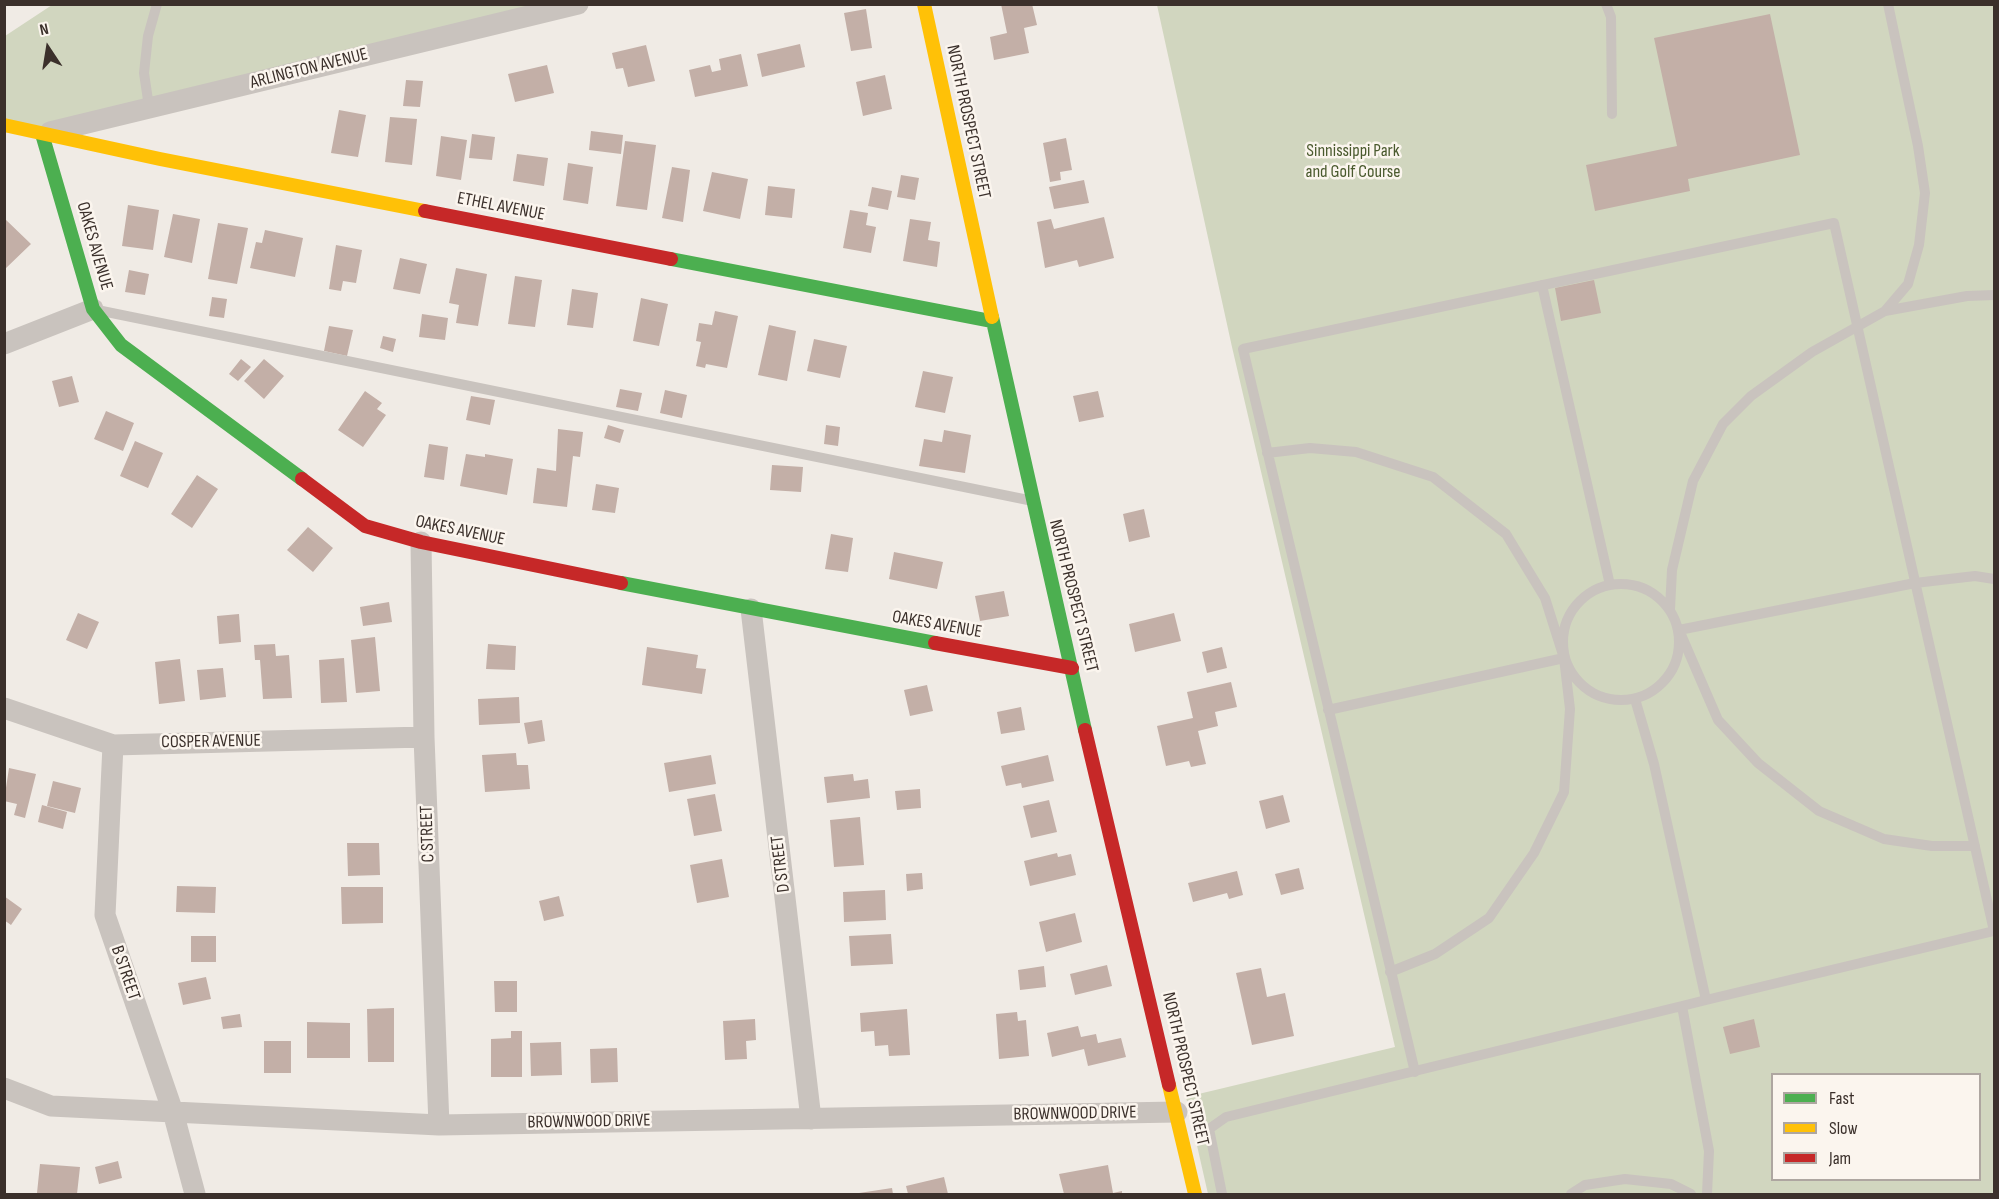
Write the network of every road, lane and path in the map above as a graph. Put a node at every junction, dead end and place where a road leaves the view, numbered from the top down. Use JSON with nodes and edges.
{"nodes":[{"id":1,"x":157,"y":4,"type":"edge"},
{"id":2,"x":578,"y":4,"type":"edge"},
{"id":3,"x":924,"y":4,"type":"edge"},
{"id":4,"x":1606,"y":4,"type":"edge"},
{"id":5,"x":1888,"y":4,"type":"edge"},
{"id":6,"x":149,"y":107,"type":"junction"},
{"id":7,"x":1612,"y":114,"type":"dead end"},
{"id":8,"x":6,"y":127,"type":"edge"},
{"id":9,"x":42,"y":134,"type":"junction"},
{"id":10,"x":1542,"y":285,"type":"junction"},
{"id":11,"x":1995,"y":295,"type":"edge"},
{"id":12,"x":93,"y":309,"type":"junction"},
{"id":13,"x":1885,"y":311,"type":"junction"},
{"id":14,"x":992,"y":321,"type":"junction"},
{"id":15,"x":1856,"y":327,"type":"junction"},
{"id":16,"x":4,"y":344,"type":"edge"},
{"id":17,"x":1267,"y":453,"type":"junction"},
{"id":18,"x":1031,"y":500,"type":"junction"},
{"id":19,"x":421,"y":542,"type":"junction"},
{"id":20,"x":1995,"y":579,"type":"edge"},
{"id":21,"x":1915,"y":583,"type":"junction"},
{"id":22,"x":1610,"y":585,"type":"junction"},
{"id":23,"x":751,"y":609,"type":"junction"},
{"id":24,"x":1670,"y":609,"type":"junction"},
{"id":25,"x":1679,"y":630,"type":"junction"},
{"id":26,"x":1564,"y":658,"type":"junction"},
{"id":27,"x":1072,"y":668,"type":"junction"},
{"id":28,"x":1635,"y":699,"type":"junction"},
{"id":29,"x":4,"y":708,"type":"edge"},
{"id":30,"x":1328,"y":710,"type":"junction"},
{"id":31,"x":424,"y":737,"type":"junction"},
{"id":32,"x":112,"y":745,"type":"junction"},
{"id":33,"x":1975,"y":846,"type":"junction"},
{"id":34,"x":1995,"y":931,"type":"edge"},
{"id":35,"x":1390,"y":972,"type":"junction"},
{"id":36,"x":1706,"y":1000,"type":"junction"},
{"id":37,"x":1682,"y":1006,"type":"junction"},
{"id":38,"x":1415,"y":1072,"type":"junction"},
{"id":39,"x":4,"y":1088,"type":"edge"},
{"id":40,"x":173,"y":1112,"type":"junction"},
{"id":41,"x":1177,"y":1112,"type":"junction"},
{"id":42,"x":811,"y":1119,"type":"junction"},
{"id":43,"x":439,"y":1125,"type":"junction"},
{"id":44,"x":195,"y":1194,"type":"edge"},
{"id":45,"x":1195,"y":1194,"type":"edge"},
{"id":46,"x":1222,"y":1194,"type":"edge"},
{"id":47,"x":1571,"y":1194,"type":"edge"},
{"id":48,"x":1691,"y":1194,"type":"edge"},
{"id":49,"x":1707,"y":1194,"type":"edge"}],
"edges":[{"from":1,"to":6,"type":"lane"},
{"from":2,"to":6,"type":"street","name":"ARLINGTON AVENUE"},
{"from":3,"to":14,"type":"street","name":"NORTH PROSPECT STREET"},
{"from":4,"to":7,"type":"lane"},
{"from":5,"to":13,"type":"lane"},
{"from":6,"to":9,"type":"street","name":"ARLINGTON AVENUE"},
{"from":8,"to":9,"type":"street","name":"ETHEL AVENUE"},
{"from":9,"to":12,"type":"street","name":"OAKES AVENUE"},
{"from":9,"to":14,"type":"street","name":"ETHEL AVENUE"},
{"from":10,"to":15,"type":"lane"},
{"from":10,"to":17,"type":"lane"},
{"from":10,"to":22,"type":"lane"},
{"from":11,"to":13,"type":"lane"},
{"from":12,"to":16,"type":"street"},
{"from":12,"to":18,"type":"lane"},
{"from":12,"to":19,"type":"street","name":"OAKES AVENUE"},
{"from":13,"to":15,"type":"lane"},
{"from":14,"to":18,"type":"street","name":"NORTH PROSPECT STREET"},
{"from":15,"to":21,"type":"lane"},
{"from":15,"to":24,"type":"lane"},
{"from":17,"to":26,"type":"lane"},
{"from":17,"to":30,"type":"lane"},
{"from":18,"to":27,"type":"street","name":"NORTH PROSPECT STREET"},
{"from":19,"to":23,"type":"street","name":"OAKES AVENUE"},
{"from":19,"to":31,"type":"street","name":"C STREET"},
{"from":20,"to":21,"type":"lane"},
{"from":21,"to":25,"type":"lane"},
{"from":21,"to":33,"type":"lane"},
{"from":22,"to":24,"type":"lane"},
{"from":22,"to":26,"type":"lane"},
{"from":23,"to":27,"type":"street","name":"OAKES AVENUE"},
{"from":23,"to":42,"type":"street","name":"D STREET"},
{"from":24,"to":25,"type":"lane"},
{"from":25,"to":28,"type":"lane"},
{"from":25,"to":33,"type":"lane"},
{"from":26,"to":28,"type":"lane"},
{"from":26,"to":30,"type":"lane"},
{"from":26,"to":35,"type":"lane"},
{"from":27,"to":41,"type":"street","name":"NORTH PROSPECT STREET"},
{"from":28,"to":36,"type":"lane"},
{"from":29,"to":32,"type":"street","name":"COSPER AVENUE"},
{"from":30,"to":35,"type":"lane"},
{"from":31,"to":32,"type":"street","name":"COSPER AVENUE"},
{"from":31,"to":43,"type":"street","name":"C STREET"},
{"from":32,"to":40,"type":"street","name":"B STREET"},
{"from":33,"to":34,"type":"lane"},
{"from":34,"to":36,"type":"lane"},
{"from":35,"to":38,"type":"lane"},
{"from":36,"to":37,"type":"lane"},
{"from":37,"to":38,"type":"lane"},
{"from":37,"to":49,"type":"lane"},
{"from":38,"to":46,"type":"lane"},
{"from":39,"to":40,"type":"street","name":"BROWNWOOD DRIVE"},
{"from":40,"to":43,"type":"street","name":"BROWNWOOD DRIVE"},
{"from":40,"to":44,"type":"street","name":"B STREET"},
{"from":41,"to":42,"type":"street","name":"BROWNWOOD DRIVE"},
{"from":41,"to":45,"type":"street","name":"NORTH PROSPECT STREET"},
{"from":42,"to":43,"type":"street","name":"BROWNWOOD DRIVE"},
{"from":47,"to":48,"type":"lane"}]}
